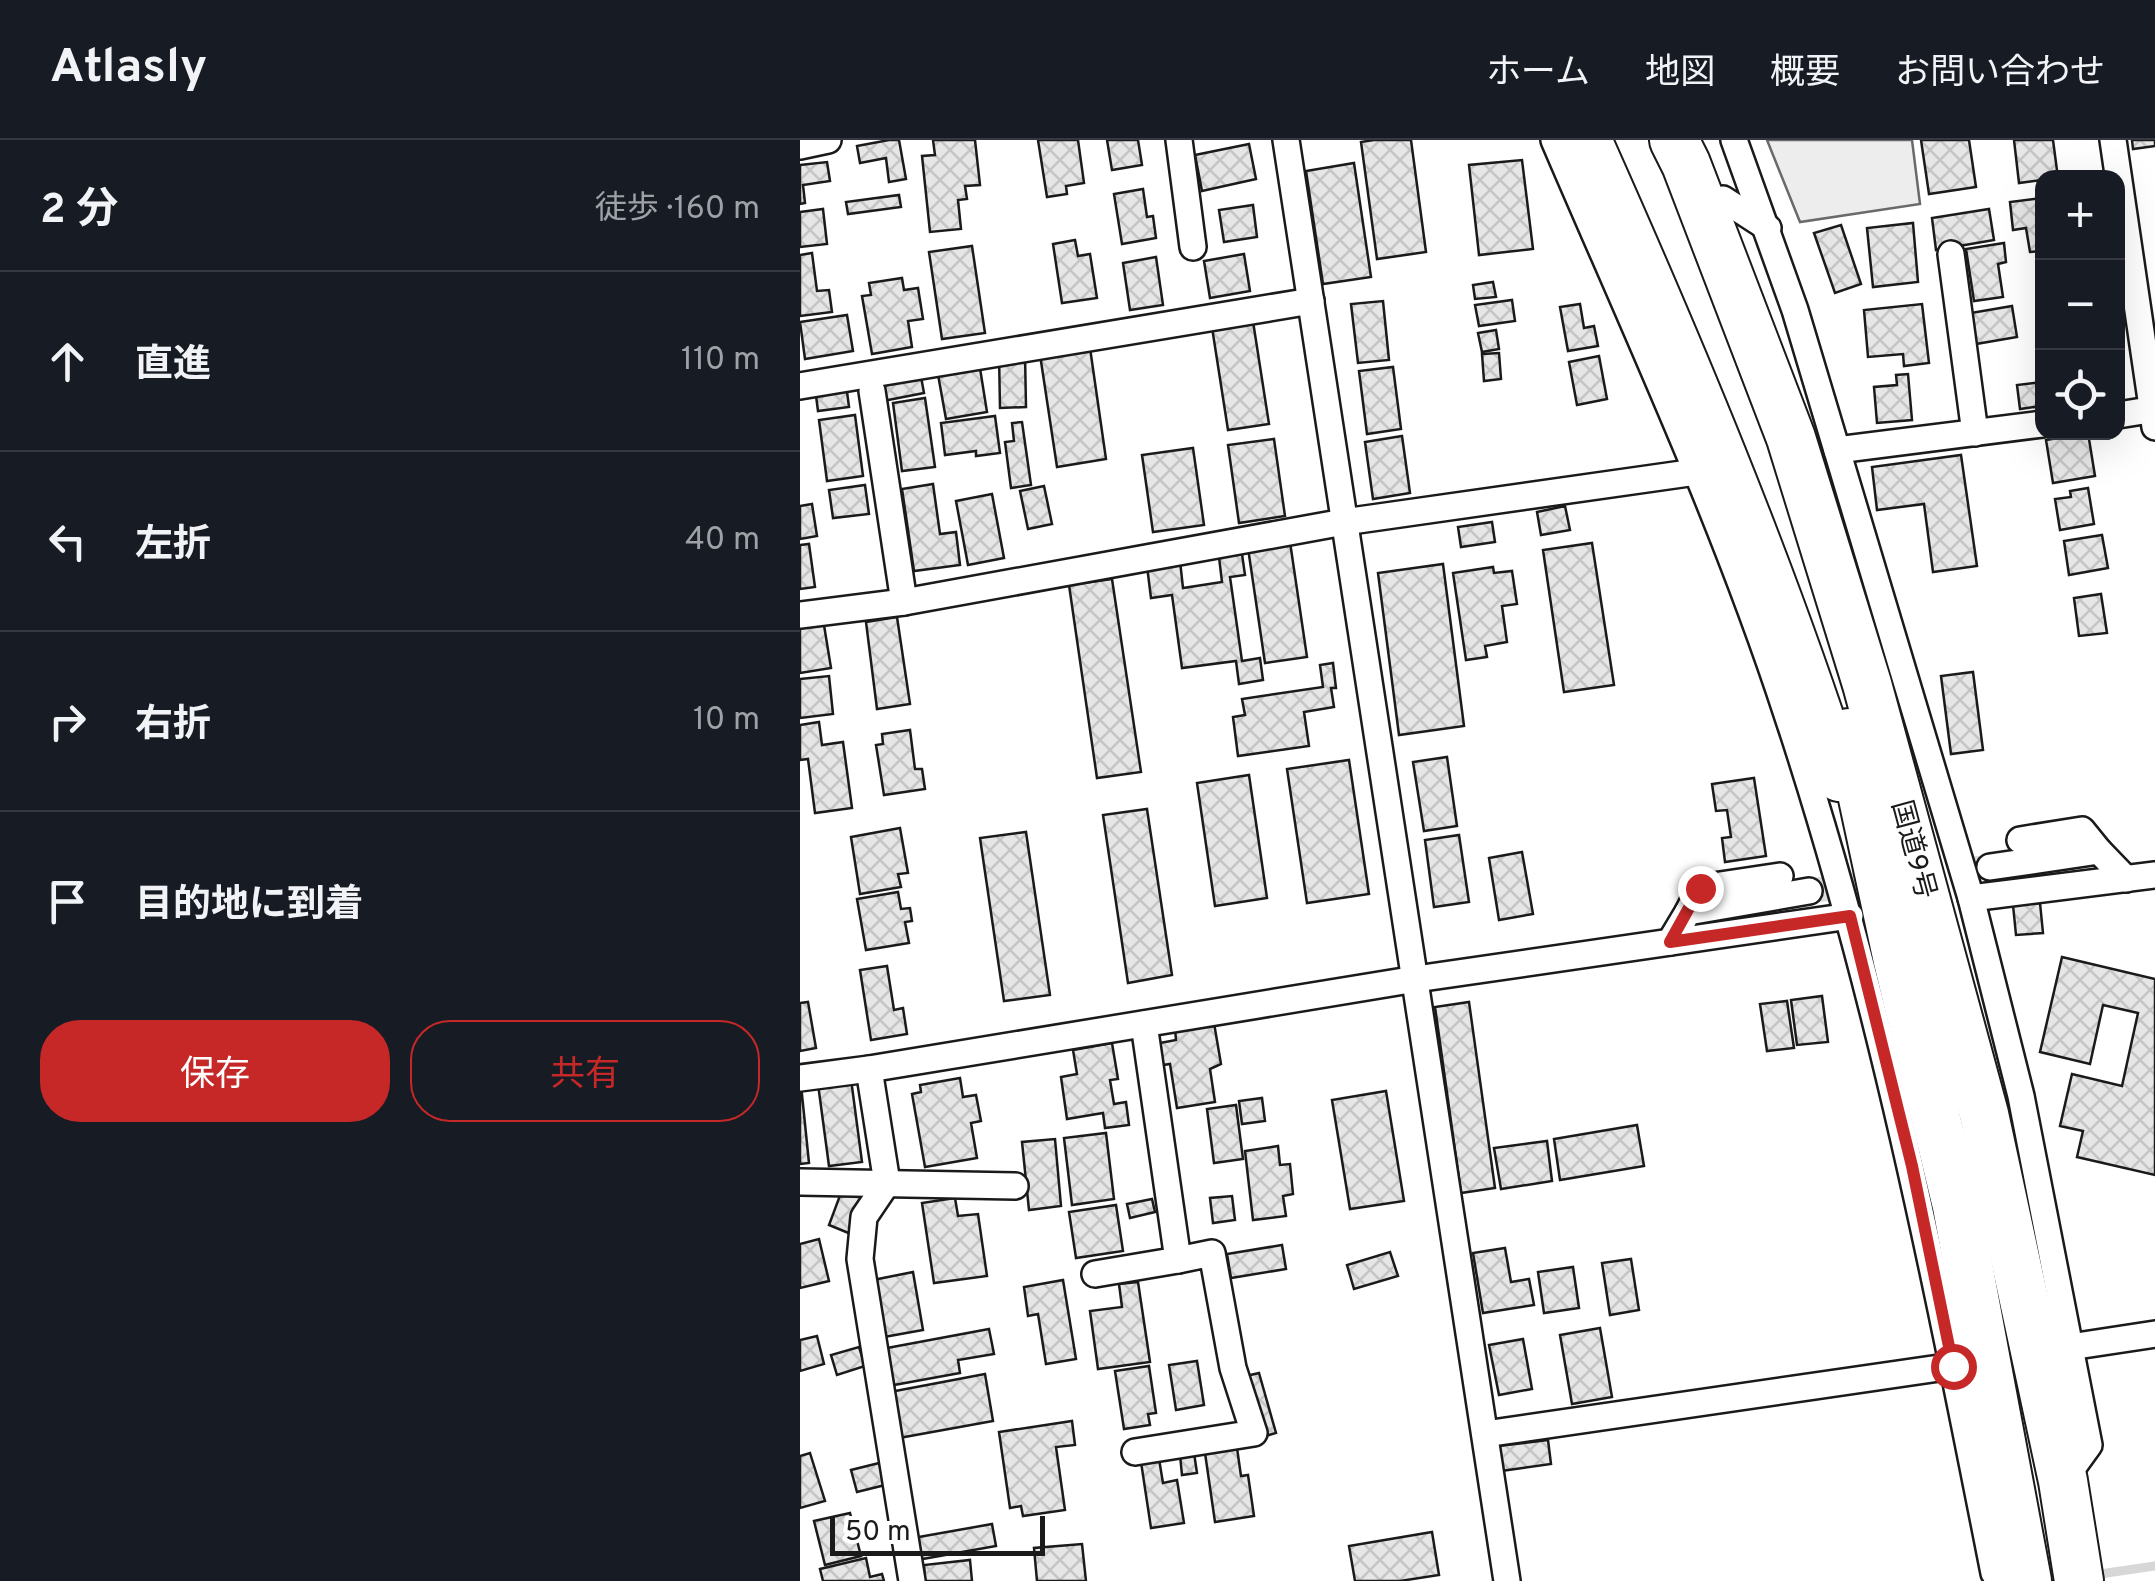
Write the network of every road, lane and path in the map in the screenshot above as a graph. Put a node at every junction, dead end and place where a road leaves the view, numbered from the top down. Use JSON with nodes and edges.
{"nodes":[{"id":1,"x":828,"y":140,"type":"edge"},
{"id":2,"x":1178,"y":140,"type":"edge"},
{"id":3,"x":1286,"y":140,"type":"edge"},
{"id":4,"x":1554,"y":140,"type":"edge"},
{"id":5,"x":1588,"y":140,"type":"edge"},
{"id":6,"x":1658,"y":140,"type":"edge"},
{"id":7,"x":1674,"y":140,"type":"edge"},
{"id":8,"x":1702,"y":140,"type":"edge"},
{"id":9,"x":1734,"y":140,"type":"edge"},
{"id":10,"x":2114,"y":140,"type":"edge"},
{"id":11,"x":800,"y":146,"type":"edge"},
{"id":12,"x":1723,"y":199,"type":"junction"},
{"id":13,"x":1768,"y":228,"type":"junction"},
{"id":14,"x":1193,"y":247,"type":"dead end"},
{"id":15,"x":1951,"y":254,"type":"dead end"},
{"id":16,"x":1605,"y":260,"type":"junction"},
{"id":17,"x":1652,"y":285,"type":"junction"},
{"id":18,"x":1310,"y":301,"type":"junction"},
{"id":19,"x":800,"y":386,"type":"edge"},
{"id":20,"x":872,"y":391,"type":"dead end"},
{"id":21,"x":2125,"y":415,"type":"edge"},
{"id":22,"x":2154,"y":416,"type":"edge"},
{"id":23,"x":2035,"y":425,"type":"edge"},
{"id":24,"x":1976,"y":433,"type":"junction"},
{"id":25,"x":1791,"y":438,"type":"junction"},
{"id":26,"x":1837,"y":450,"type":"junction"},
{"id":27,"x":1696,"y":472,"type":"junction"},
{"id":28,"x":1344,"y":522,"type":"junction"},
{"id":29,"x":904,"y":602,"type":"junction"},
{"id":30,"x":800,"y":616,"type":"edge"},
{"id":31,"x":1867,"y":684,"type":"junction"},
{"id":32,"x":1914,"y":718,"type":"junction"},
{"id":33,"x":2020,"y":840,"type":"dead end"},
{"id":34,"x":2099,"y":852,"type":"junction"},
{"id":35,"x":1990,"y":866,"type":"tunnel mouth"},
{"id":36,"x":2155,"y":875,"type":"edge"},
{"id":37,"x":1780,"y":876,"type":"dead end"},
{"id":38,"x":2126,"y":879,"type":"junction"},
{"id":39,"x":1809,"y":891,"type":"tunnel mouth"},
{"id":40,"x":1971,"y":898,"type":"junction"},
{"id":41,"x":1688,"y":912,"type":"junction"},
{"id":42,"x":1850,"y":916,"type":"junction"},
{"id":43,"x":1670,"y":942,"type":"junction"},
{"id":44,"x":1898,"y":961,"type":"junction"},
{"id":45,"x":1416,"y":979,"type":"junction"},
{"id":46,"x":1144,"y":1024,"type":"junction"},
{"id":47,"x":869,"y":1070,"type":"junction"},
{"id":48,"x":800,"y":1078,"type":"edge"},
{"id":49,"x":1984,"y":1114,"type":"junction"},
{"id":50,"x":2034,"y":1158,"type":"junction"},
{"id":51,"x":1912,"y":1166,"type":"junction"},
{"id":52,"x":800,"y":1182,"type":"edge"},
{"id":53,"x":887,"y":1183,"type":"junction"},
{"id":54,"x":1015,"y":1186,"type":"dead end"},
{"id":55,"x":1958,"y":1206,"type":"junction"},
{"id":56,"x":1178,"y":1260,"type":"junction"},
{"id":57,"x":1095,"y":1274,"type":"dead end"},
{"id":58,"x":2155,"y":1334,"type":"edge"},
{"id":59,"x":2070,"y":1347,"type":"junction"},
{"id":60,"x":1953,"y":1366,"type":"junction"},
{"id":61,"x":1485,"y":1434,"type":"junction"},
{"id":62,"x":1135,"y":1452,"type":"dead end"},
{"id":63,"x":2063,"y":1482,"type":"junction"},
{"id":64,"x":912,"y":1581,"type":"edge"},
{"id":65,"x":1507,"y":1581,"type":"edge"},
{"id":66,"x":2002,"y":1581,"type":"edge"},
{"id":67,"x":2027,"y":1581,"type":"edge"},
{"id":68,"x":2079,"y":1581,"type":"edge"}],
"edges":[{"from":1,"to":11,"type":"street"},
{"from":2,"to":14,"type":"street"},
{"from":3,"to":18,"type":"street"},
{"from":4,"to":16,"type":"street"},
{"from":5,"to":17,"type":"highway"},
{"from":6,"to":44,"type":"highway","name":"国道9号"},
{"from":7,"to":25,"type":"highway","name":"国道9号"},
{"from":8,"to":12,"type":"highway"},
{"from":9,"to":13,"type":"street"},
{"from":10,"to":22,"type":"street"},
{"from":12,"to":13,"type":"street"},
{"from":12,"to":25,"type":"highway"},
{"from":13,"to":26,"type":"street"},
{"from":15,"to":24,"type":"street"},
{"from":16,"to":17,"type":"street"},
{"from":16,"to":27,"type":"street"},
{"from":17,"to":44,"type":"highway"},
{"from":18,"to":19,"type":"street"},
{"from":18,"to":28,"type":"street"},
{"from":20,"to":29,"type":"street"},
{"from":21,"to":22,"type":"street"},
{"from":23,"to":24,"type":"street"},
{"from":24,"to":26,"type":"street"},
{"from":25,"to":31,"type":"highway","name":"国道9号"},
{"from":26,"to":32,"type":"street"},
{"from":27,"to":28,"type":"street"},
{"from":27,"to":42,"type":"street"},
{"from":28,"to":29,"type":"street"},
{"from":28,"to":45,"type":"street"},
{"from":29,"to":30,"type":"street"},
{"from":31,"to":32,"type":"street"},
{"from":31,"to":49,"type":"highway","name":"国道9号"},
{"from":32,"to":40,"type":"street"},
{"from":33,"to":34,"type":"street"},
{"from":34,"to":35,"type":"street"},
{"from":34,"to":38,"type":"street"},
{"from":36,"to":38,"type":"street"},
{"from":37,"to":41,"type":"street"},
{"from":38,"to":40,"type":"street"},
{"from":39,"to":41,"type":"street"},
{"from":40,"to":50,"type":"street"},
{"from":41,"to":43,"type":"street"},
{"from":42,"to":43,"type":"street"},
{"from":42,"to":51,"type":"street"},
{"from":43,"to":45,"type":"street"},
{"from":44,"to":55,"type":"highway","name":"国道9号"},
{"from":45,"to":46,"type":"street"},
{"from":45,"to":61,"type":"street"},
{"from":46,"to":47,"type":"street"},
{"from":46,"to":56,"type":"street"},
{"from":47,"to":48,"type":"street"},
{"from":47,"to":53,"type":"street"},
{"from":49,"to":50,"type":"street"},
{"from":49,"to":63,"type":"highway","name":"国道9号"},
{"from":50,"to":59,"type":"street"},
{"from":51,"to":55,"type":"street"},
{"from":51,"to":60,"type":"street"},
{"from":52,"to":53,"type":"street"},
{"from":53,"to":54,"type":"street"},
{"from":53,"to":64,"type":"street"},
{"from":55,"to":67,"type":"highway","name":"国道9号"},
{"from":56,"to":57,"type":"street"},
{"from":56,"to":62,"type":"street"},
{"from":58,"to":59,"type":"street"},
{"from":59,"to":63,"type":"street"},
{"from":60,"to":61,"type":"street"},
{"from":60,"to":66,"type":"street"},
{"from":61,"to":65,"type":"street"},
{"from":63,"to":68,"type":"highway","name":"国道9号"}]}
